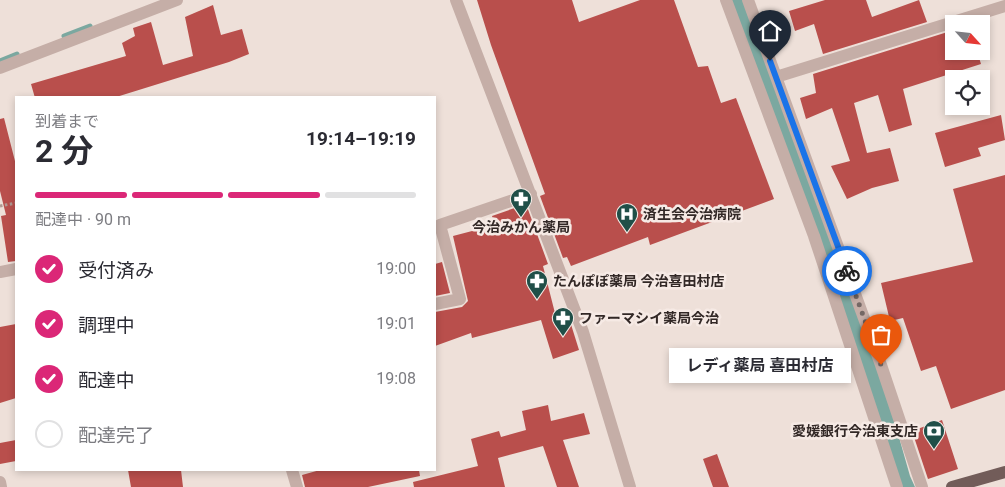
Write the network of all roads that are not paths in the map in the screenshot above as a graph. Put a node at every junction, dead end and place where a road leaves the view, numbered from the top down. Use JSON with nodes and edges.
{"nodes":[{"id":1,"x":177,"y":0,"type":"edge"},
{"id":2,"x":456,"y":0,"type":"edge"},
{"id":3,"x":726,"y":0,"type":"edge"},
{"id":4,"x":748,"y":0,"type":"edge"},
{"id":5,"x":1005,"y":6,"type":"edge"},
{"id":6,"x":0,"y":68,"type":"edge"},
{"id":7,"x":776,"y":77,"type":"junction"},
{"id":8,"x":531,"y":194,"type":"junction"},
{"id":9,"x":437,"y":226,"type":"edge"},
{"id":10,"x":15,"y":269,"type":"edge"},
{"id":11,"x":0,"y":272,"type":"edge"},
{"id":12,"x":436,"y":304,"type":"edge"},
{"id":13,"x":292,"y":471,"type":"edge"},
{"id":14,"x":1005,"y":472,"type":"edge"},
{"id":15,"x":0,"y":482,"type":"edge"},
{"id":16,"x":1,"y":487,"type":"edge"},
{"id":17,"x":297,"y":487,"type":"edge"},
{"id":18,"x":630,"y":487,"type":"edge"},
{"id":19,"x":897,"y":487,"type":"edge"},
{"id":20,"x":922,"y":487,"type":"edge"},
{"id":21,"x":952,"y":487,"type":"edge"}],
"edges":[{"from":1,"to":6,"type":"street"},
{"from":2,"to":8,"type":"street"},
{"from":3,"to":19,"type":"street"},
{"from":4,"to":7,"type":"street"},
{"from":5,"to":7,"type":"street"},
{"from":7,"to":20,"type":"street"},
{"from":8,"to":9,"type":"street"},
{"from":8,"to":18,"type":"street"},
{"from":9,"to":12,"type":"street"},
{"from":10,"to":11,"type":"street"},
{"from":13,"to":17,"type":"street"},
{"from":14,"to":21,"type":"main road"},
{"from":15,"to":16,"type":"street"}]}
